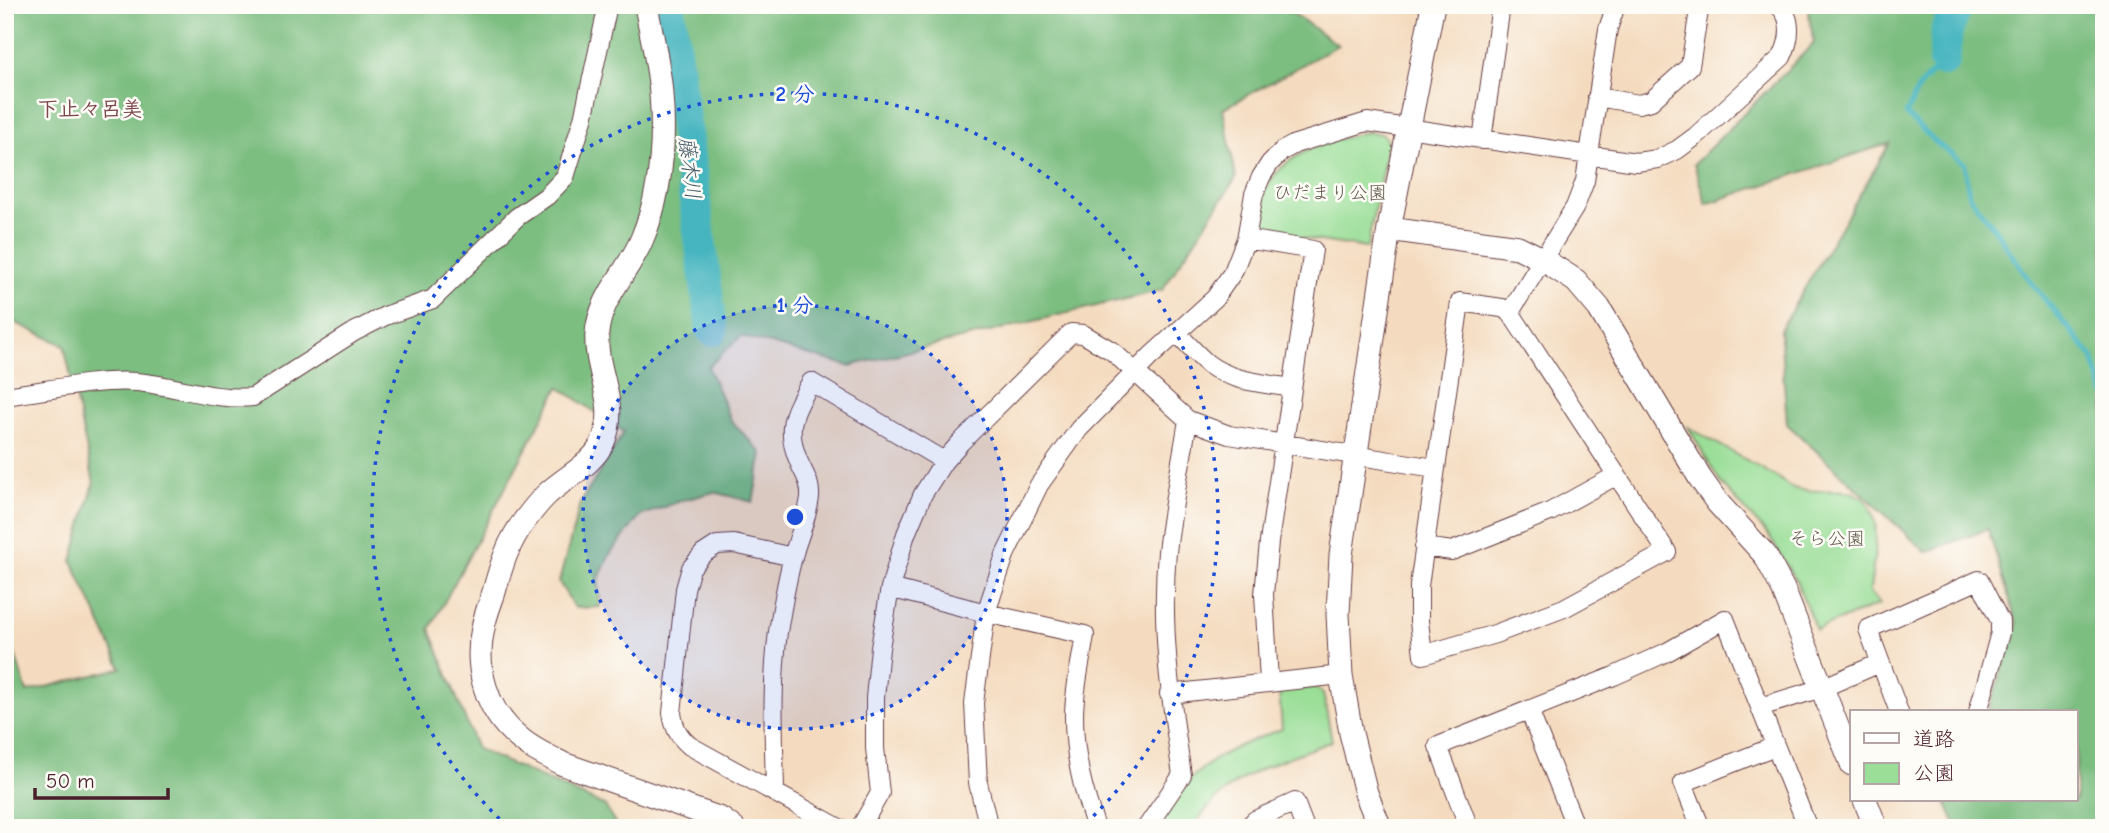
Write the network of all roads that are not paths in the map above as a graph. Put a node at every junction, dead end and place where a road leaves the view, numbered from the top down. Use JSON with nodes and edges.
{"nodes":[{"id":1,"x":608,"y":5,"type":"edge"},
{"id":2,"x":646,"y":5,"type":"edge"},
{"id":3,"x":1433,"y":5,"type":"edge"},
{"id":4,"x":1501,"y":5,"type":"edge"},
{"id":5,"x":1616,"y":5,"type":"edge"},
{"id":6,"x":1700,"y":5,"type":"edge"},
{"id":7,"x":1777,"y":5,"type":"edge"},
{"id":8,"x":1597,"y":97,"type":"junction"},
{"id":9,"x":1409,"y":128,"type":"junction"},
{"id":10,"x":1482,"y":140,"type":"junction"},
{"id":11,"x":1588,"y":155,"type":"junction"},
{"id":12,"x":1389,"y":229,"type":"junction"},
{"id":13,"x":1246,"y":239,"type":"junction"},
{"id":14,"x":1542,"y":259,"type":"junction"},
{"id":15,"x":1510,"y":312,"type":"junction"},
{"id":16,"x":1177,"y":333,"type":"junction"},
{"id":17,"x":1135,"y":372,"type":"junction"},
{"id":18,"x":1292,"y":387,"type":"junction"},
{"id":19,"x":5,"y":398,"type":"edge"},
{"id":20,"x":1188,"y":420,"type":"junction"},
{"id":21,"x":1284,"y":443,"type":"junction"},
{"id":22,"x":1355,"y":455,"type":"junction"},
{"id":23,"x":944,"y":461,"type":"junction"},
{"id":24,"x":1435,"y":468,"type":"junction"},
{"id":25,"x":1617,"y":475,"type":"junction"},
{"id":26,"x":1424,"y":547,"type":"junction"},
{"id":27,"x":793,"y":557,"type":"junction"},
{"id":28,"x":890,"y":588,"type":"junction"},
{"id":29,"x":986,"y":613,"type":"junction"},
{"id":30,"x":1880,"y":663,"type":"junction"},
{"id":31,"x":1341,"y":675,"type":"junction"},
{"id":32,"x":1269,"y":681,"type":"junction"},
{"id":33,"x":1822,"y":688,"type":"junction"},
{"id":34,"x":1169,"y":694,"type":"junction"},
{"id":35,"x":1760,"y":707,"type":"junction"},
{"id":36,"x":1530,"y":710,"type":"junction"},
{"id":37,"x":1898,"y":710,"type":"edge"},
{"id":38,"x":1979,"y":710,"type":"edge"},
{"id":39,"x":1776,"y":746,"type":"junction"},
{"id":40,"x":1850,"y":759,"type":"edge"},
{"id":41,"x":775,"y":793,"type":"junction"},
{"id":42,"x":1867,"y":802,"type":"edge"},
{"id":43,"x":733,"y":828,"type":"edge"},
{"id":44,"x":839,"y":828,"type":"edge"},
{"id":45,"x":860,"y":828,"type":"edge"},
{"id":46,"x":989,"y":828,"type":"edge"},
{"id":47,"x":1096,"y":828,"type":"edge"},
{"id":48,"x":1146,"y":828,"type":"edge"},
{"id":49,"x":1247,"y":828,"type":"edge"},
{"id":50,"x":1305,"y":828,"type":"edge"},
{"id":51,"x":1380,"y":828,"type":"edge"},
{"id":52,"x":1469,"y":828,"type":"edge"},
{"id":53,"x":1576,"y":828,"type":"edge"},
{"id":54,"x":1702,"y":828,"type":"edge"},
{"id":55,"x":1808,"y":828,"type":"edge"},
{"id":56,"x":1876,"y":828,"type":"edge"}],
"edges":[{"from":1,"to":19,"type":"street"},
{"from":2,"to":43,"type":"street"},
{"from":3,"to":9,"type":"street"},
{"from":4,"to":10,"type":"street"},
{"from":5,"to":8,"type":"street"},
{"from":6,"to":8,"type":"street"},
{"from":7,"to":11,"type":"street"},
{"from":8,"to":11,"type":"street"},
{"from":9,"to":10,"type":"street"},
{"from":9,"to":12,"type":"street"},
{"from":9,"to":13,"type":"street"},
{"from":10,"to":11,"type":"street"},
{"from":11,"to":14,"type":"street"},
{"from":12,"to":14,"type":"street"},
{"from":12,"to":22,"type":"street"},
{"from":13,"to":16,"type":"street"},
{"from":13,"to":18,"type":"street"},
{"from":14,"to":15,"type":"street"},
{"from":14,"to":33,"type":"street"},
{"from":15,"to":24,"type":"street"},
{"from":15,"to":25,"type":"street"},
{"from":16,"to":17,"type":"street"},
{"from":16,"to":18,"type":"street"},
{"from":17,"to":20,"type":"street"},
{"from":17,"to":23,"type":"street"},
{"from":17,"to":29,"type":"street"},
{"from":18,"to":21,"type":"street"},
{"from":20,"to":21,"type":"street"},
{"from":20,"to":34,"type":"street"},
{"from":21,"to":22,"type":"street"},
{"from":21,"to":32,"type":"street"},
{"from":22,"to":24,"type":"street"},
{"from":22,"to":31,"type":"street"},
{"from":23,"to":27,"type":"street"},
{"from":23,"to":28,"type":"street"},
{"from":24,"to":26,"type":"street"},
{"from":25,"to":26,"type":"street"},
{"from":25,"to":26,"type":"street"},
{"from":27,"to":41,"type":"street"},
{"from":27,"to":41,"type":"street"},
{"from":28,"to":29,"type":"street"},
{"from":28,"to":45,"type":"street"},
{"from":29,"to":46,"type":"street"},
{"from":29,"to":47,"type":"street"},
{"from":30,"to":33,"type":"street"},
{"from":30,"to":37,"type":"street"},
{"from":30,"to":38,"type":"street"},
{"from":31,"to":32,"type":"street"},
{"from":31,"to":51,"type":"street"},
{"from":32,"to":34,"type":"street"},
{"from":33,"to":35,"type":"street"},
{"from":33,"to":40,"type":"street"},
{"from":34,"to":48,"type":"street"},
{"from":35,"to":36,"type":"street"},
{"from":35,"to":39,"type":"street"},
{"from":36,"to":52,"type":"street"},
{"from":36,"to":53,"type":"street"},
{"from":39,"to":54,"type":"street"},
{"from":39,"to":55,"type":"street"},
{"from":41,"to":44,"type":"street"},
{"from":42,"to":56,"type":"street"},
{"from":49,"to":50,"type":"street"}]}
